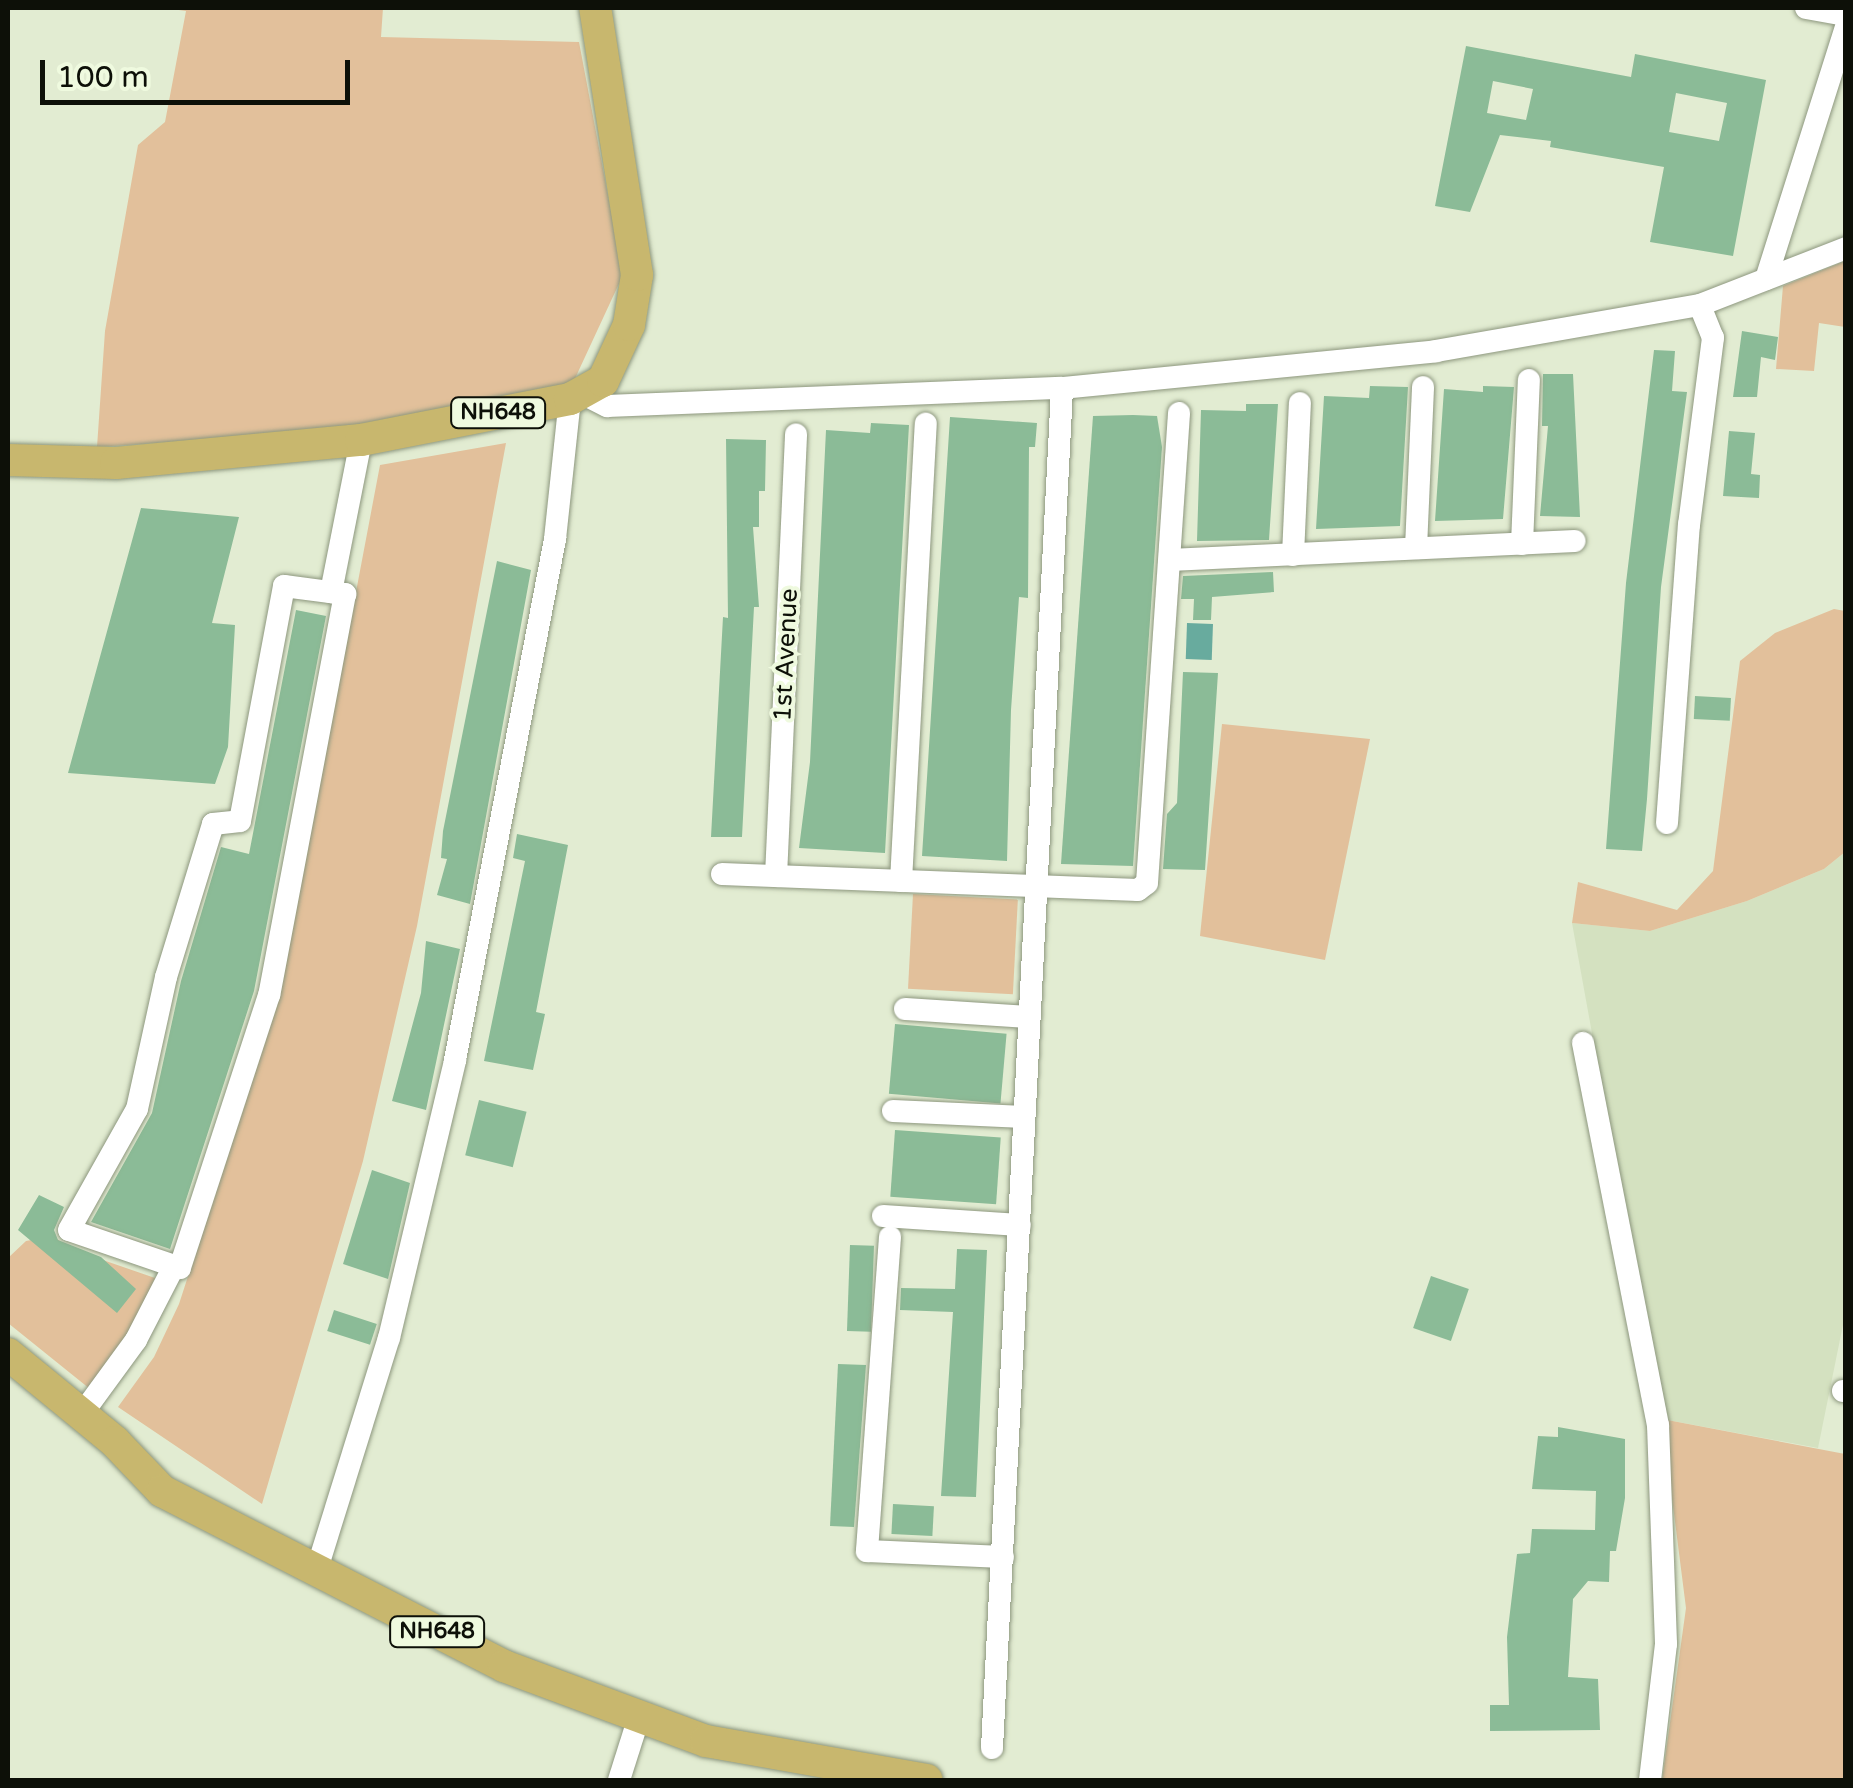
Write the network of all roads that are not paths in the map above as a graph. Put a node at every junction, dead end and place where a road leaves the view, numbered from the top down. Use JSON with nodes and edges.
{"nodes":[{"id":1,"x":595,"y":8,"type":"edge"},
{"id":2,"x":1806,"y":8,"type":"edge"},
{"id":3,"x":1846,"y":15,"type":"edge"},
{"id":4,"x":1846,"y":27,"type":"edge"},
{"id":5,"x":1846,"y":248,"type":"edge"},
{"id":6,"x":1766,"y":280,"type":"junction"},
{"id":7,"x":1700,"y":305,"type":"junction"},
{"id":8,"x":1529,"y":380,"type":"dead end"},
{"id":9,"x":1423,"y":386,"type":"dead end"},
{"id":10,"x":1062,"y":388,"type":"junction"},
{"id":11,"x":576,"y":396,"type":"junction"},
{"id":12,"x":1300,"y":403,"type":"dead end"},
{"id":13,"x":1179,"y":412,"type":"dead end"},
{"id":14,"x":926,"y":424,"type":"dead end"},
{"id":15,"x":796,"y":434,"type":"dead end"},
{"id":16,"x":360,"y":440,"type":"junction"},
{"id":17,"x":8,"y":460,"type":"edge"},
{"id":18,"x":1575,"y":541,"type":"dead end"},
{"id":19,"x":1522,"y":544,"type":"junction"},
{"id":20,"x":1416,"y":548,"type":"junction"},
{"id":21,"x":1293,"y":554,"type":"junction"},
{"id":22,"x":1170,"y":560,"type":"junction"},
{"id":23,"x":331,"y":592,"type":"junction"},
{"id":24,"x":1667,"y":823,"type":"dead end"},
{"id":25,"x":722,"y":874,"type":"dead end"},
{"id":26,"x":776,"y":876,"type":"junction"},
{"id":27,"x":901,"y":881,"type":"junction"},
{"id":28,"x":1036,"y":886,"type":"junction"},
{"id":29,"x":905,"y":1009,"type":"dead end"},
{"id":30,"x":1029,"y":1017,"type":"junction"},
{"id":31,"x":1583,"y":1043,"type":"dead end"},
{"id":32,"x":894,"y":1111,"type":"dead end"},
{"id":33,"x":1024,"y":1117,"type":"junction"},
{"id":34,"x":1020,"y":1224,"type":"junction"},
{"id":35,"x":174,"y":1266,"type":"junction"},
{"id":36,"x":8,"y":1354,"type":"edge"},
{"id":37,"x":82,"y":1414,"type":"junction"},
{"id":38,"x":1003,"y":1557,"type":"junction"},
{"id":39,"x":316,"y":1572,"type":"junction"},
{"id":40,"x":639,"y":1718,"type":"junction"},
{"id":41,"x":992,"y":1748,"type":"dead end"},
{"id":42,"x":619,"y":1780,"type":"edge"},
{"id":43,"x":927,"y":1780,"type":"edge"},
{"id":44,"x":1650,"y":1780,"type":"edge"}],
"edges":[{"from":1,"to":11,"type":"highway","number":"NH648"},
{"from":2,"to":3,"type":"street"},
{"from":4,"to":6,"type":"street"},
{"from":5,"to":6,"type":"street"},
{"from":6,"to":7,"type":"street"},
{"from":7,"to":10,"type":"street"},
{"from":7,"to":24,"type":"street"},
{"from":8,"to":19,"type":"street"},
{"from":9,"to":20,"type":"street"},
{"from":10,"to":11,"type":"street"},
{"from":10,"to":28,"type":"street"},
{"from":11,"to":16,"type":"highway","number":"NH648"},
{"from":11,"to":39,"type":"street"},
{"from":12,"to":21,"type":"street"},
{"from":13,"to":22,"type":"street"},
{"from":14,"to":27,"type":"street"},
{"from":15,"to":26,"type":"street","name":"1st Avenue"},
{"from":16,"to":17,"type":"highway","number":"NH648"},
{"from":16,"to":23,"type":"street"},
{"from":18,"to":19,"type":"street"},
{"from":19,"to":20,"type":"street"},
{"from":20,"to":21,"type":"street"},
{"from":21,"to":22,"type":"street"},
{"from":22,"to":28,"type":"street"},
{"from":23,"to":35,"type":"street"},
{"from":23,"to":35,"type":"street"},
{"from":25,"to":26,"type":"street"},
{"from":26,"to":27,"type":"street"},
{"from":27,"to":28,"type":"street"},
{"from":28,"to":30,"type":"street"},
{"from":29,"to":30,"type":"street"},
{"from":30,"to":33,"type":"street"},
{"from":31,"to":44,"type":"street"},
{"from":32,"to":33,"type":"street"},
{"from":33,"to":34,"type":"street"},
{"from":34,"to":38,"type":"street"},
{"from":34,"to":38,"type":"street"},
{"from":35,"to":37,"type":"street"},
{"from":36,"to":37,"type":"highway","number":"NH648"},
{"from":37,"to":39,"type":"highway","number":"NH648"},
{"from":38,"to":41,"type":"street"},
{"from":39,"to":40,"type":"highway","number":"NH648"},
{"from":40,"to":42,"type":"street"},
{"from":40,"to":43,"type":"highway","number":"NH648"}]}
